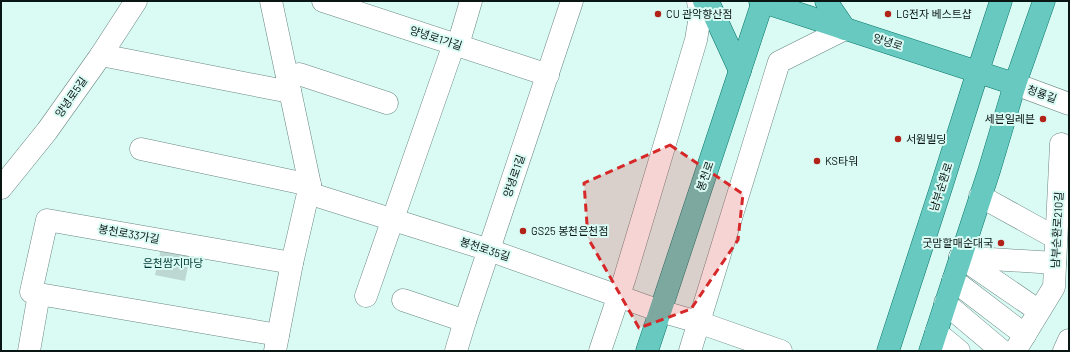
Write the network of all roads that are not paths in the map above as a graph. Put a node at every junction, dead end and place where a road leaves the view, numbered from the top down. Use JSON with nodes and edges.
{"nodes":[{"id":1,"x":136,"y":1,"type":"edge"},
{"id":2,"x":272,"y":1,"type":"edge"},
{"id":3,"x":323,"y":1,"type":"edge"},
{"id":4,"x":472,"y":1,"type":"edge"},
{"id":5,"x":572,"y":1,"type":"edge"},
{"id":6,"x":698,"y":1,"type":"edge"},
{"id":7,"x":704,"y":1,"type":"edge"},
{"id":8,"x":762,"y":1,"type":"edge"},
{"id":9,"x":826,"y":1,"type":"edge"},
{"id":10,"x":1001,"y":1,"type":"edge"},
{"id":11,"x":1044,"y":1,"type":"edge"},
{"id":12,"x":845,"y":29,"type":"junction"},
{"id":13,"x":456,"y":44,"type":"junction"},
{"id":14,"x":101,"y":55,"type":"junction"},
{"id":15,"x":740,"y":71,"type":"junction"},
{"id":16,"x":978,"y":72,"type":"junction"},
{"id":17,"x":548,"y":74,"type":"junction"},
{"id":18,"x":289,"y":84,"type":"junction"},
{"id":19,"x":1015,"y":84,"type":"junction"},
{"id":20,"x":387,"y":103,"type":"dead end"},
{"id":21,"x":1069,"y":104,"type":"edge"},
{"id":22,"x":1062,"y":144,"type":"dead end"},
{"id":23,"x":140,"y":149,"type":"dead end"},
{"id":24,"x":1,"y":188,"type":"edge"},
{"id":25,"x":309,"y":189,"type":"junction"},
{"id":26,"x":980,"y":196,"type":"junction"},
{"id":27,"x":392,"y":219,"type":"junction"},
{"id":28,"x":1056,"y":238,"type":"junction"},
{"id":29,"x":489,"y":250,"type":"junction"},
{"id":30,"x":960,"y":257,"type":"junction"},
{"id":31,"x":292,"y":263,"type":"junction"},
{"id":32,"x":1055,"y":263,"type":"junction"},
{"id":33,"x":953,"y":280,"type":"junction"},
{"id":34,"x":1061,"y":288,"type":"edge"},
{"id":35,"x":39,"y":294,"type":"junction"},
{"id":36,"x":366,"y":296,"type":"dead end"},
{"id":37,"x":619,"y":296,"type":"junction"},
{"id":38,"x":403,"y":300,"type":"dead end"},
{"id":39,"x":946,"y":303,"type":"junction"},
{"id":40,"x":660,"y":311,"type":"junction"},
{"id":41,"x":1039,"y":312,"type":"junction"},
{"id":42,"x":465,"y":321,"type":"junction"},
{"id":43,"x":698,"y":322,"type":"junction"},
{"id":44,"x":1069,"y":340,"type":"edge"},
{"id":45,"x":933,"y":342,"type":"edge"},
{"id":46,"x":276,"y":343,"type":"edge"},
{"id":47,"x":1020,"y":343,"type":"edge"},
{"id":48,"x":29,"y":351,"type":"edge"},
{"id":49,"x":456,"y":351,"type":"edge"},
{"id":50,"x":600,"y":351,"type":"edge"},
{"id":51,"x":647,"y":351,"type":"edge"},
{"id":52,"x":690,"y":351,"type":"edge"},
{"id":53,"x":781,"y":351,"type":"edge"},
{"id":54,"x":888,"y":351,"type":"edge"},
{"id":55,"x":959,"y":351,"type":"edge"},
{"id":56,"x":1002,"y":351,"type":"edge"},
{"id":57,"x":1064,"y":351,"type":"edge"}],
"edges":[{"from":1,"to":14,"type":"street","name":"양녕로5길"},
{"from":2,"to":18,"type":"street"},
{"from":3,"to":13,"type":"street","name":"양녕로1가길"},
{"from":4,"to":13,"type":"street"},
{"from":5,"to":17,"type":"street","name":"양녕로1길"},
{"from":6,"to":37,"type":"street"},
{"from":7,"to":15,"type":"main road"},
{"from":8,"to":12,"type":"main road","name":"양녕로"},
{"from":8,"to":15,"type":"main road","name":"봉천로"},
{"from":9,"to":12,"type":"main road"},
{"from":10,"to":16,"type":"main road","name":"남부순환로"},
{"from":11,"to":19,"type":"main road"},
{"from":12,"to":16,"type":"main road","name":"양녕로"},
{"from":12,"to":43,"type":"street"},
{"from":13,"to":17,"type":"street","name":"양녕로1가길"},
{"from":13,"to":27,"type":"street"},
{"from":14,"to":18,"type":"street"},
{"from":14,"to":24,"type":"street","name":"양녕로5길"},
{"from":15,"to":40,"type":"main road","name":"봉천로"},
{"from":16,"to":19,"type":"main road","name":"양녕로"},
{"from":16,"to":54,"type":"main road","name":"남부순환로"},
{"from":17,"to":29,"type":"street","name":"양녕로1길"},
{"from":18,"to":20,"type":"street"},
{"from":18,"to":25,"type":"street"},
{"from":19,"to":21,"type":"street","name":"청룡길"},
{"from":19,"to":26,"type":"main road"},
{"from":22,"to":28,"type":"street","name":"남부순환로210길"},
{"from":23,"to":25,"type":"street"},
{"from":25,"to":27,"type":"street","name":"봉천로35길"},
{"from":25,"to":31,"type":"street"},
{"from":26,"to":28,"type":"street"},
{"from":26,"to":30,"type":"main road"},
{"from":27,"to":29,"type":"street","name":"봉천로35길"},
{"from":27,"to":36,"type":"street"},
{"from":28,"to":32,"type":"street","name":"남부순환로210길"},
{"from":29,"to":37,"type":"street","name":"봉천로35길"},
{"from":29,"to":42,"type":"street","name":"양녕로1길"},
{"from":30,"to":32,"type":"street"},
{"from":30,"to":33,"type":"main road"},
{"from":30,"to":41,"type":"street"},
{"from":31,"to":35,"type":"street","name":"봉천로33가길"},
{"from":31,"to":46,"type":"street"},
{"from":32,"to":34,"type":"street","name":"남부순환로210길"},
{"from":33,"to":39,"type":"main road"},
{"from":33,"to":47,"type":"street"},
{"from":34,"to":41,"type":"street","name":"남부순환로210길"},
{"from":35,"to":46,"type":"street"},
{"from":35,"to":48,"type":"street"},
{"from":37,"to":40,"type":"street","name":"봉천로35길"},
{"from":37,"to":50,"type":"street"},
{"from":38,"to":42,"type":"street"},
{"from":39,"to":45,"type":"main road"},
{"from":39,"to":56,"type":"street"},
{"from":40,"to":43,"type":"street"},
{"from":40,"to":51,"type":"main road","name":"봉천로"},
{"from":41,"to":47,"type":"street","name":"남부순환로210길"},
{"from":42,"to":49,"type":"street","name":"양녕로1길"},
{"from":43,"to":52,"type":"street"},
{"from":43,"to":53,"type":"street"},
{"from":44,"to":57,"type":"street"},
{"from":45,"to":55,"type":"street"}]}
